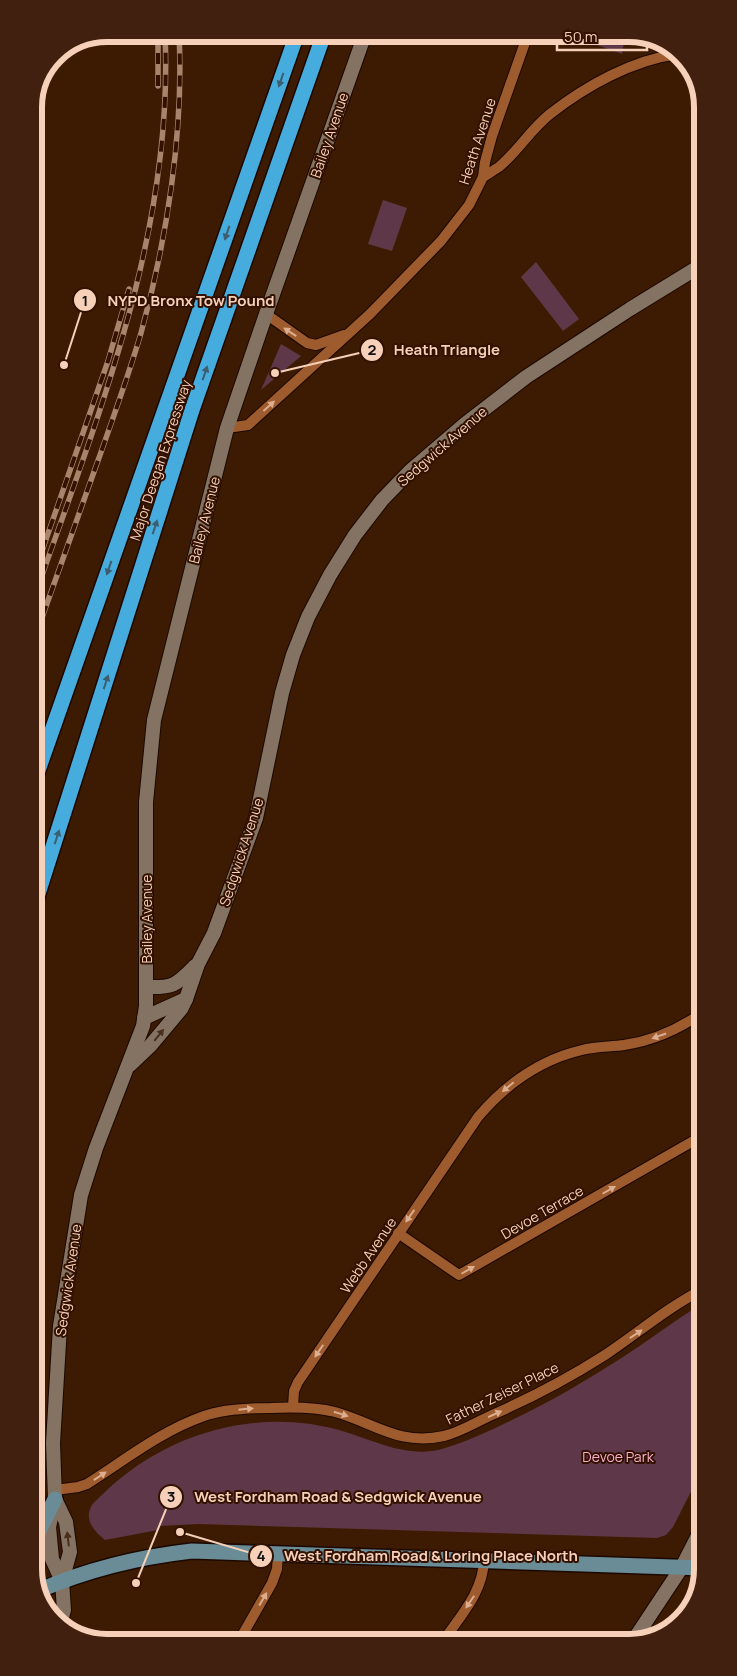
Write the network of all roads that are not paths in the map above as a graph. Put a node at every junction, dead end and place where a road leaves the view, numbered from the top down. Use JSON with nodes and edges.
{"nodes":[{"id":1,"x":294,"y":42,"type":"edge"},
{"id":2,"x":321,"y":42,"type":"edge"},
{"id":3,"x":362,"y":42,"type":"edge"},
{"id":4,"x":525,"y":43,"type":"edge"},
{"id":5,"x":668,"y":55,"type":"edge"},
{"id":6,"x":483,"y":177,"type":"junction"},
{"id":7,"x":694,"y":270,"type":"edge"},
{"id":8,"x":266,"y":314,"type":"junction"},
{"id":9,"x":350,"y":333,"type":"junction"},
{"id":10,"x":316,"y":345,"type":"junction"},
{"id":11,"x":317,"y":362,"type":"junction"},
{"id":12,"x":227,"y":428,"type":"junction"},
{"id":13,"x":43,"y":757,"type":"edge"},
{"id":14,"x":42,"y":880,"type":"edge"},
{"id":15,"x":198,"y":964,"type":"junction"},
{"id":16,"x":146,"y":987,"type":"junction"},
{"id":17,"x":186,"y":999,"type":"junction"},
{"id":18,"x":694,"y":1018,"type":"edge"},
{"id":19,"x":143,"y":1022,"type":"junction"},
{"id":20,"x":127,"y":1068,"type":"junction"},
{"id":21,"x":694,"y":1141,"type":"edge"},
{"id":22,"x":398,"y":1234,"type":"junction"},
{"id":23,"x":694,"y":1295,"type":"edge"},
{"id":24,"x":293,"y":1407,"type":"junction"},
{"id":25,"x":55,"y":1495,"type":"junction"},
{"id":26,"x":42,"y":1524,"type":"edge"},
{"id":27,"x":694,"y":1544,"type":"edge"},
{"id":28,"x":278,"y":1554,"type":"junction"},
{"id":29,"x":484,"y":1560,"type":"junction"},
{"id":30,"x":682,"y":1567,"type":"junction"},
{"id":31,"x":694,"y":1568,"type":"edge"},
{"id":32,"x":62,"y":1581,"type":"junction"},
{"id":33,"x":46,"y":1588,"type":"edge"},
{"id":34,"x":63,"y":1615,"type":"edge"},
{"id":35,"x":243,"y":1633,"type":"edge"},
{"id":36,"x":639,"y":1633,"type":"edge"},
{"id":37,"x":448,"y":1634,"type":"edge"}],
"edges":[{"from":1,"to":13,"type":"highway","name":"Major Deegan Expressway","one_way":true},
{"from":14,"to":2,"type":"highway","name":"Major Deegan Expressway","one_way":true},
{"from":3,"to":8,"type":"main road","name":"Bailey Avenue"},
{"from":4,"to":6,"type":"street","name":"Heath Avenue"},
{"from":5,"to":6,"type":"street"},
{"from":6,"to":9,"type":"street","name":"Heath Avenue"},
{"from":7,"to":15,"type":"main road","name":"Sedgwick Avenue"},
{"from":10,"to":8,"type":"street","one_way":true},
{"from":8,"to":12,"type":"main road","name":"Bailey Avenue"},
{"from":9,"to":10,"type":"street","name":"Heath Avenue"},
{"from":9,"to":11,"type":"street","name":"Heath Avenue"},
{"from":10,"to":11,"type":"street"},
{"from":12,"to":11,"type":"street","name":"Heath Avenue","one_way":true},
{"from":12,"to":16,"type":"main road","name":"Bailey Avenue"},
{"from":15,"to":16,"type":"main road","name":"Sedgwick Avenue"},
{"from":15,"to":17,"type":"main road","name":"Sedgwick Avenue"},
{"from":16,"to":19,"type":"main road","name":"Bailey Avenue"},
{"from":17,"to":19,"type":"main road"},
{"from":20,"to":17,"type":"main road","name":"Sedgwick Avenue","one_way":true},
{"from":18,"to":22,"type":"street","name":"Webb Avenue","one_way":true},
{"from":19,"to":20,"type":"main road","name":"Sedgwick Avenue"},
{"from":20,"to":25,"type":"main road","name":"Sedgwick Avenue"},
{"from":22,"to":21,"type":"street","name":"Devoe Terrace","one_way":true},
{"from":22,"to":24,"type":"street","name":"Webb Avenue","one_way":true},
{"from":24,"to":23,"type":"street","name":"Father Zeiser Place","one_way":true},
{"from":25,"to":24,"type":"street","one_way":true},
{"from":25,"to":26,"type":"main road"},
{"from":25,"to":32,"type":"main road","name":"Sedgwick Avenue"},
{"from":27,"to":30,"type":"main road"},
{"from":28,"to":29,"type":"main road"},
{"from":28,"to":32,"type":"main road"},
{"from":35,"to":28,"type":"street","one_way":true},
{"from":29,"to":30,"type":"main road"},
{"from":29,"to":37,"type":"street","one_way":true},
{"from":30,"to":31,"type":"main road"},
{"from":30,"to":36,"type":"main road"},
{"from":32,"to":33,"type":"main road"},
{"from":32,"to":34,"type":"main road","name":"Sedgwick Avenue"}]}
